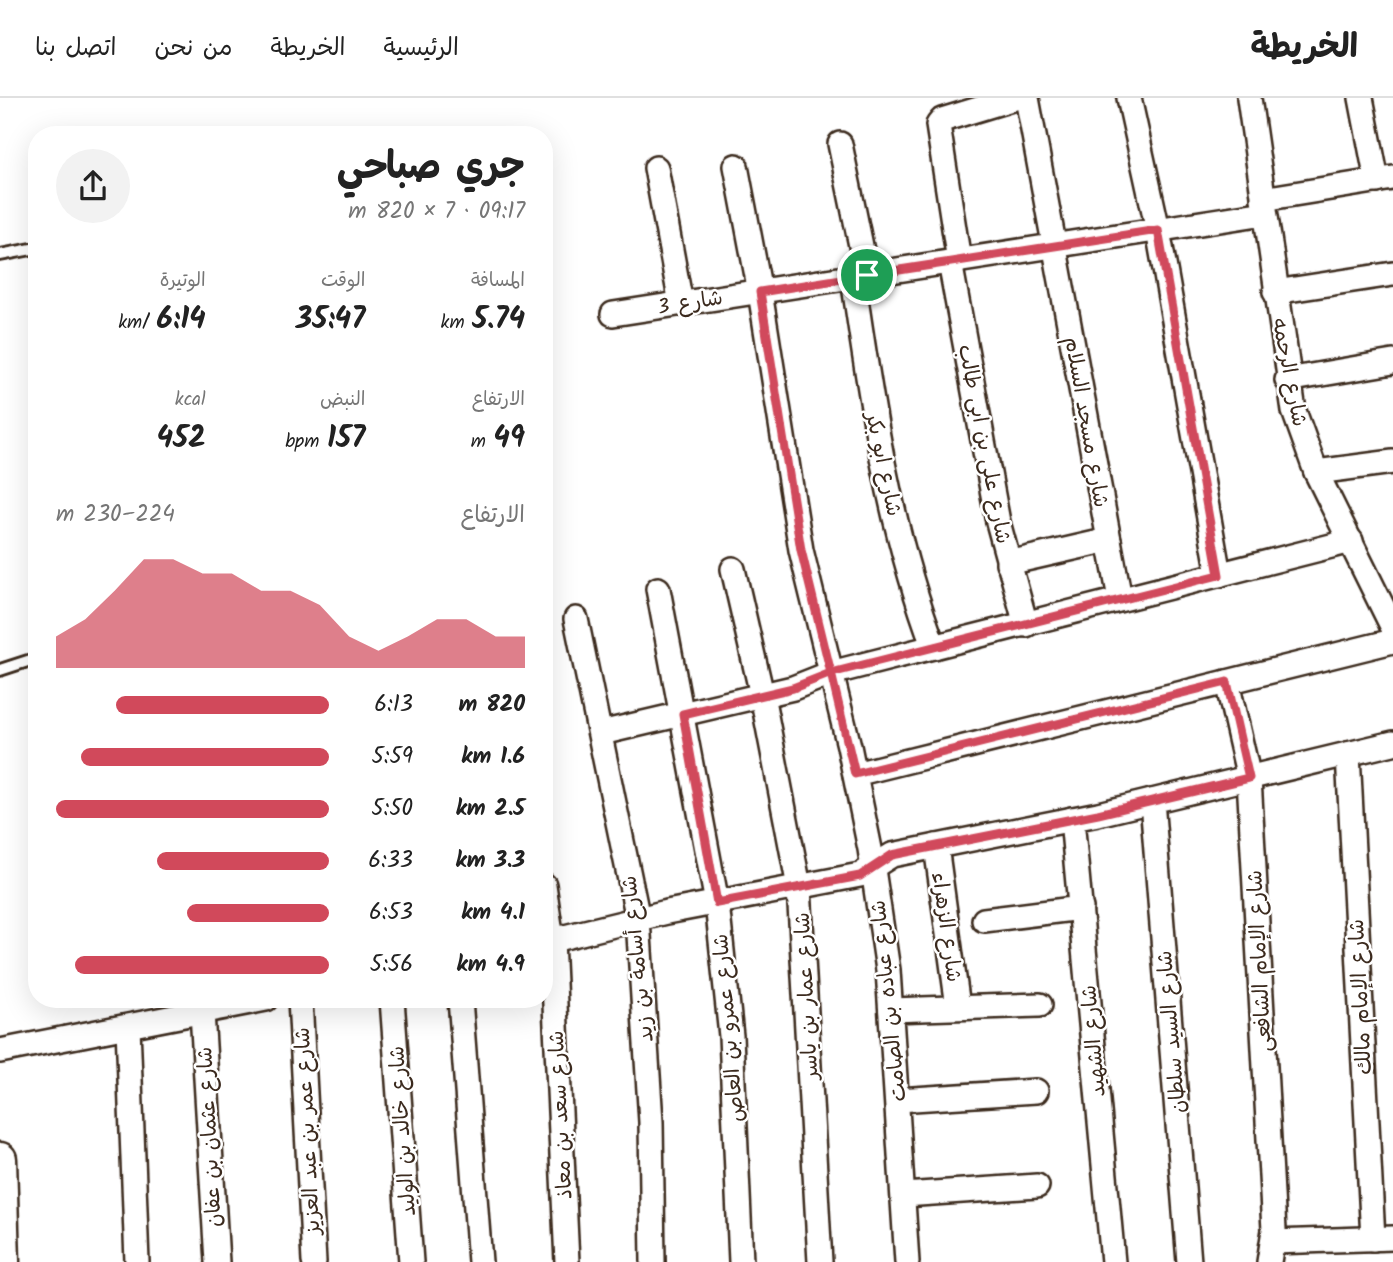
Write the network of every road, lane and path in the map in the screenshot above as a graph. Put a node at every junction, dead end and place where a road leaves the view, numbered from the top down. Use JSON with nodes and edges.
{"nodes":[{"id":1,"x":1015,"y":98,"type":"edge"},
{"id":2,"x":1027,"y":98,"type":"edge"},
{"id":3,"x":1129,"y":98,"type":"edge"},
{"id":4,"x":1249,"y":98,"type":"edge"},
{"id":5,"x":1361,"y":98,"type":"edge"},
{"id":6,"x":965,"y":105,"type":"edge"},
{"id":7,"x":840,"y":144,"type":"dead end"},
{"id":8,"x":736,"y":166,"type":"dead end"},
{"id":9,"x":656,"y":168,"type":"dead end"},
{"id":10,"x":1385,"y":179,"type":"edge"},
{"id":11,"x":1264,"y":206,"type":"junction"},
{"id":12,"x":1158,"y":230,"type":"junction"},
{"id":13,"x":1055,"y":246,"type":"junction"},
{"id":14,"x":28,"y":250,"type":"edge"},
{"id":15,"x":0,"y":255,"type":"edge"},
{"id":16,"x":955,"y":261,"type":"junction"},
{"id":17,"x":1393,"y":274,"type":"edge"},
{"id":18,"x":860,"y":276,"type":"junction"},
{"id":19,"x":760,"y":292,"type":"junction"},
{"id":20,"x":1275,"y":292,"type":"junction"},
{"id":21,"x":681,"y":304,"type":"junction"},
{"id":22,"x":614,"y":314,"type":"dead end"},
{"id":23,"x":1393,"y":362,"type":"edge"},
{"id":24,"x":1287,"y":380,"type":"junction"},
{"id":25,"x":1393,"y":462,"type":"edge"},
{"id":26,"x":1316,"y":472,"type":"junction"},
{"id":27,"x":1109,"y":540,"type":"junction"},
{"id":28,"x":1351,"y":541,"type":"junction"},
{"id":29,"x":1008,"y":563,"type":"junction"},
{"id":30,"x":733,"y":569,"type":"dead end"},
{"id":31,"x":1219,"y":575,"type":"junction"},
{"id":32,"x":658,"y":589,"type":"dead end"},
{"id":33,"x":1120,"y":599,"type":"junction"},
{"id":34,"x":576,"y":619,"type":"dead end"},
{"id":35,"x":1026,"y":625,"type":"junction"},
{"id":36,"x":1393,"y":628,"type":"edge"},
{"id":37,"x":1393,"y":641,"type":"edge"},
{"id":38,"x":934,"y":647,"type":"junction"},
{"id":39,"x":28,"y":661,"type":"edge"},
{"id":40,"x":0,"y":670,"type":"edge"},
{"id":41,"x":831,"y":673,"type":"junction"},
{"id":42,"x":1227,"y":682,"type":"junction"},
{"id":43,"x":762,"y":695,"type":"junction"},
{"id":44,"x":683,"y":714,"type":"junction"},
{"id":45,"x":601,"y":733,"type":"junction"},
{"id":46,"x":1393,"y":743,"type":"edge"},
{"id":47,"x":1348,"y":754,"type":"junction"},
{"id":48,"x":855,"y":774,"type":"junction"},
{"id":49,"x":1249,"y":778,"type":"junction"},
{"id":50,"x":1152,"y":801,"type":"junction"},
{"id":51,"x":1072,"y":819,"type":"junction"},
{"id":52,"x":936,"y":846,"type":"junction"},
{"id":53,"x":873,"y":868,"type":"junction"},
{"id":54,"x":799,"y":887,"type":"junction"},
{"id":55,"x":717,"y":903,"type":"junction"},
{"id":56,"x":1081,"y":908,"type":"junction"},
{"id":57,"x":638,"y":919,"type":"junction"},
{"id":58,"x":984,"y":920,"type":"dead end"},
{"id":59,"x":553,"y":940,"type":"edge"},
{"id":60,"x":1040,"y":1006,"type":"dead end"},
{"id":61,"x":958,"y":1007,"type":"junction"},
{"id":62,"x":222,"y":1008,"type":"edge"},
{"id":63,"x":300,"y":1008,"type":"edge"},
{"id":64,"x":393,"y":1008,"type":"edge"},
{"id":65,"x":461,"y":1008,"type":"edge"},
{"id":66,"x":552,"y":1008,"type":"edge"},
{"id":67,"x":891,"y":1010,"type":"junction"},
{"id":68,"x":202,"y":1012,"type":"junction"},
{"id":69,"x":128,"y":1027,"type":"junction"},
{"id":70,"x":0,"y":1051,"type":"edge"},
{"id":71,"x":1036,"y":1091,"type":"dead end"},
{"id":72,"x":898,"y":1100,"type":"junction"},
{"id":73,"x":0,"y":1159,"type":"edge"},
{"id":74,"x":1037,"y":1185,"type":"dead end"},
{"id":75,"x":904,"y":1195,"type":"junction"},
{"id":76,"x":1383,"y":1238,"type":"edge"},
{"id":77,"x":1271,"y":1252,"type":"edge"},
{"id":78,"x":4,"y":1262,"type":"edge"},
{"id":79,"x":137,"y":1262,"type":"edge"},
{"id":80,"x":217,"y":1262,"type":"edge"},
{"id":81,"x":314,"y":1262,"type":"edge"},
{"id":82,"x":411,"y":1262,"type":"edge"},
{"id":83,"x":480,"y":1262,"type":"edge"},
{"id":84,"x":567,"y":1262,"type":"edge"},
{"id":85,"x":653,"y":1262,"type":"edge"},
{"id":86,"x":741,"y":1262,"type":"edge"},
{"id":87,"x":820,"y":1262,"type":"edge"},
{"id":88,"x":907,"y":1262,"type":"edge"},
{"id":89,"x":1113,"y":1262,"type":"edge"},
{"id":90,"x":1189,"y":1262,"type":"edge"}],
"edges":[{"from":1,"to":6,"type":"street"},
{"from":2,"to":13,"type":"street","name":"شارع مسجد السلام"},
{"from":3,"to":12,"type":"street"},
{"from":4,"to":11,"type":"street","name":"شارع الرحمه"},
{"from":5,"to":10,"type":"street"},
{"from":6,"to":16,"type":"street","name":"شارع على بن ابى طالب"},
{"from":7,"to":18,"type":"street","name":"شارع ابو بكر"},
{"from":8,"to":19,"type":"street","name":"شارع عباده بن الصامت"},
{"from":9,"to":21,"type":"street"},
{"from":10,"to":11,"type":"street","name":"شارع 3"},
{"from":11,"to":12,"type":"street","name":"شارع 3"},
{"from":11,"to":20,"type":"street","name":"شارع الرحمه"},
{"from":12,"to":13,"type":"street","name":"شارع 3"},
{"from":12,"to":31,"type":"street"},
{"from":13,"to":16,"type":"street","name":"شارع 3"},
{"from":13,"to":27,"type":"street","name":"شارع مسجد السلام"},
{"from":14,"to":15,"type":"lane"},
{"from":16,"to":18,"type":"street","name":"شارع 3"},
{"from":16,"to":29,"type":"street","name":"شارع على بن ابى طالب"},
{"from":17,"to":20,"type":"street"},
{"from":18,"to":19,"type":"street","name":"شارع 3"},
{"from":18,"to":38,"type":"street","name":"شارع ابو بكر"},
{"from":19,"to":21,"type":"street","name":"شارع 3"},
{"from":19,"to":41,"type":"street","name":"شارع عباده بن الصامت"},
{"from":20,"to":24,"type":"street","name":"شارع الرحمه"},
{"from":21,"to":22,"type":"street","name":"شارع 3"},
{"from":23,"to":24,"type":"street"},
{"from":24,"to":26,"type":"street","name":"شارع الرحمه"},
{"from":25,"to":26,"type":"street"},
{"from":26,"to":28,"type":"street","name":"شارع الرحمه"},
{"from":27,"to":29,"type":"street"},
{"from":27,"to":33,"type":"street","name":"شارع مسجد السلام"},
{"from":28,"to":31,"type":"street"},
{"from":28,"to":36,"type":"street","name":"شارع الرحمه"},
{"from":29,"to":35,"type":"street","name":"شارع على بن ابى طالب"},
{"from":30,"to":43,"type":"street","name":"شارع عمار بن ياسر"},
{"from":31,"to":33,"type":"street"},
{"from":32,"to":44,"type":"street","name":"شارع عمرو بن العاص"},
{"from":33,"to":35,"type":"street"},
{"from":34,"to":45,"type":"street","name":"شارع أسامة بن زيد"},
{"from":35,"to":38,"type":"street"},
{"from":37,"to":42,"type":"street"},
{"from":38,"to":41,"type":"street"},
{"from":39,"to":40,"type":"lane"},
{"from":41,"to":43,"type":"street"},
{"from":41,"to":48,"type":"street","name":"شارع عباده بن الصامت"},
{"from":42,"to":48,"type":"street"},
{"from":42,"to":49,"type":"street","name":"شارع الإمام الشافعى"},
{"from":43,"to":44,"type":"street"},
{"from":43,"to":54,"type":"street","name":"شارع عمار بن ياسر"},
{"from":44,"to":45,"type":"street"},
{"from":44,"to":55,"type":"street","name":"شارع عمرو بن العاص"},
{"from":45,"to":57,"type":"street","name":"شارع أسامة بن زيد"},
{"from":46,"to":47,"type":"street"},
{"from":47,"to":49,"type":"street"},
{"from":47,"to":76,"type":"street","name":"شارع الإمام مالك"},
{"from":48,"to":53,"type":"street","name":"شارع عباده بن الصامت"},
{"from":49,"to":50,"type":"street"},
{"from":49,"to":77,"type":"street","name":"شارع الإمام الشافعى"},
{"from":50,"to":51,"type":"street"},
{"from":50,"to":90,"type":"street","name":"شارع السيد سلطان"},
{"from":51,"to":52,"type":"street"},
{"from":51,"to":56,"type":"street","name":"شارع الشهيد"},
{"from":52,"to":53,"type":"street"},
{"from":52,"to":61,"type":"street","name":"شارع الزهراء"},
{"from":53,"to":54,"type":"street"},
{"from":53,"to":67,"type":"street","name":"شارع عباده بن الصامت"},
{"from":54,"to":55,"type":"street"},
{"from":54,"to":87,"type":"street","name":"شارع عمار بن ياسر"},
{"from":55,"to":57,"type":"street"},
{"from":55,"to":86,"type":"street","name":"شارع عمرو بن العاص"},
{"from":56,"to":58,"type":"street"},
{"from":56,"to":89,"type":"street","name":"شارع الشهيد"},
{"from":57,"to":59,"type":"street"},
{"from":57,"to":85,"type":"street","name":"شارع أسامة بن زيد"},
{"from":60,"to":61,"type":"street"},
{"from":61,"to":67,"type":"street"},
{"from":62,"to":68,"type":"street"},
{"from":63,"to":81,"type":"street","name":"شارع عمر بن عبد العزيز"},
{"from":64,"to":82,"type":"street","name":"شارع خالد بن الوليد"},
{"from":65,"to":83,"type":"street"},
{"from":66,"to":84,"type":"street","name":"شارع سعد بن معاذ"},
{"from":67,"to":72,"type":"street","name":"شارع عباده بن الصامت"},
{"from":68,"to":69,"type":"street"},
{"from":68,"to":80,"type":"street","name":"شارع عثمان بن عفان"},
{"from":69,"to":70,"type":"street"},
{"from":69,"to":79,"type":"street"},
{"from":71,"to":72,"type":"street"},
{"from":72,"to":75,"type":"street","name":"شارع عباده بن الصامت"},
{"from":73,"to":78,"type":"main road"},
{"from":74,"to":75,"type":"street"},
{"from":75,"to":88,"type":"street","name":"شارع عباده بن الصامت"},
{"from":76,"to":77,"type":"street"}]}
